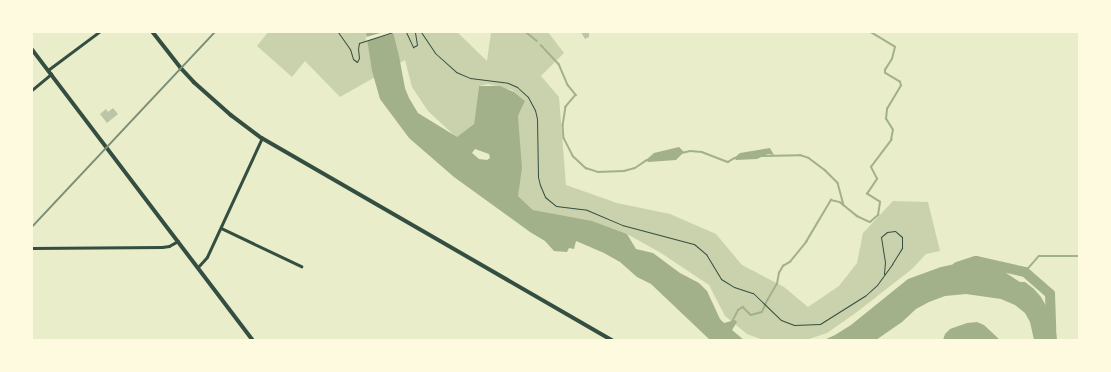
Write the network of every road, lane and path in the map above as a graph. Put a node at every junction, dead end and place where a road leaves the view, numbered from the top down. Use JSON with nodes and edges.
{"nodes":[{"id":1,"x":99,"y":32,"type":"edge"},
{"id":2,"x":153,"y":32,"type":"edge"},
{"id":3,"x":338,"y":32,"type":"edge"},
{"id":4,"x":392,"y":32,"type":"edge"},
{"id":5,"x":406,"y":32,"type":"edge"},
{"id":6,"x":415,"y":32,"type":"edge"},
{"id":7,"x":421,"y":32,"type":"edge"},
{"id":8,"x":32,"y":50,"type":"edge"},
{"id":9,"x":48,"y":70,"type":"junction"},
{"id":10,"x":51,"y":74,"type":"junction"},
{"id":11,"x":32,"y":90,"type":"edge"},
{"id":12,"x":262,"y":138,"type":"junction"},
{"id":13,"x":221,"y":228,"type":"junction"},
{"id":14,"x":178,"y":241,"type":"junction"},
{"id":15,"x":32,"y":248,"type":"edge"},
{"id":16,"x":301,"y":266,"type":"dead end"},
{"id":17,"x":198,"y":267,"type":"junction"},
{"id":18,"x":884,"y":274,"type":"junction"},
{"id":19,"x":253,"y":340,"type":"edge"},
{"id":20,"x":612,"y":340,"type":"edge"}],
"edges":[{"from":1,"to":9,"type":"street"},
{"from":2,"to":12,"type":"main road"},
{"from":3,"to":4,"type":"path"},
{"from":5,"to":6,"type":"path"},
{"from":7,"to":18,"type":"path"},
{"from":8,"to":9,"type":"main road"},
{"from":9,"to":10,"type":"main road"},
{"from":10,"to":11,"type":"street"},
{"from":10,"to":14,"type":"main road"},
{"from":12,"to":13,"type":"street"},
{"from":12,"to":20,"type":"main road"},
{"from":13,"to":16,"type":"street"},
{"from":13,"to":17,"type":"street"},
{"from":14,"to":15,"type":"street"},
{"from":14,"to":17,"type":"main road"},
{"from":17,"to":19,"type":"main road"},
{"from":18,"to":18,"type":"path"}]}
